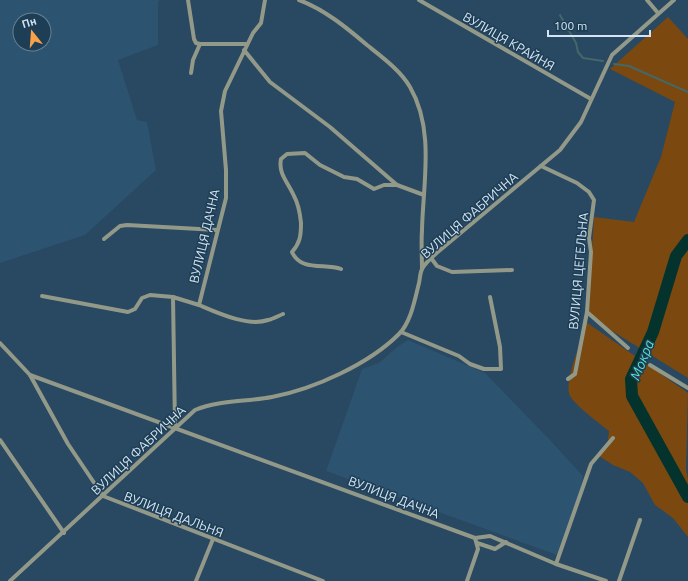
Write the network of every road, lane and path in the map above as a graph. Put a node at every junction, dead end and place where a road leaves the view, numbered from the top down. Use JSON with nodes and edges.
{"nodes":[{"id":1,"x":188,"y":0,"type":"edge"},
{"id":2,"x":265,"y":0,"type":"edge"},
{"id":3,"x":299,"y":0,"type":"edge"},
{"id":4,"x":647,"y":0,"type":"edge"},
{"id":5,"x":674,"y":0,"type":"edge"},
{"id":6,"x":421,"y":1,"type":"edge"},
{"id":7,"x":658,"y":13,"type":"junction"},
{"id":8,"x":200,"y":44,"type":"junction"},
{"id":9,"x":247,"y":44,"type":"junction"},
{"id":10,"x":244,"y":50,"type":"junction"},
{"id":11,"x":191,"y":73,"type":"dead end"},
{"id":12,"x":591,"y":99,"type":"junction"},
{"id":13,"x":541,"y":166,"type":"junction"},
{"id":14,"x":397,"y":185,"type":"junction"},
{"id":15,"x":424,"y":195,"type":"junction"},
{"id":16,"x":217,"y":230,"type":"junction"},
{"id":17,"x":104,"y":239,"type":"dead end"},
{"id":18,"x":431,"y":258,"type":"junction"},
{"id":19,"x":340,"y":269,"type":"dead end"},
{"id":20,"x":422,"y":270,"type":"junction"},
{"id":21,"x":512,"y":270,"type":"dead end"},
{"id":22,"x":42,"y":296,"type":"dead end"},
{"id":23,"x":173,"y":297,"type":"junction"},
{"id":24,"x":490,"y":297,"type":"dead end"},
{"id":25,"x":199,"y":305,"type":"junction"},
{"id":26,"x":587,"y":312,"type":"junction"},
{"id":27,"x":282,"y":314,"type":"dead end"},
{"id":28,"x":401,"y":332,"type":"junction"},
{"id":29,"x":0,"y":343,"type":"edge"},
{"id":30,"x":628,"y":348,"type":"dead end"},
{"id":31,"x":650,"y":365,"type":"dead end"},
{"id":32,"x":30,"y":375,"type":"junction"},
{"id":33,"x":568,"y":379,"type":"dead end"},
{"id":34,"x":688,"y":388,"type":"edge"},
{"id":35,"x":175,"y":427,"type":"junction"},
{"id":36,"x":613,"y":438,"type":"dead end"},
{"id":37,"x":0,"y":440,"type":"edge"},
{"id":38,"x":103,"y":496,"type":"junction"},
{"id":39,"x":640,"y":520,"type":"dead end"},
{"id":40,"x":64,"y":532,"type":"junction"},
{"id":41,"x":213,"y":539,"type":"junction"},
{"id":42,"x":476,"y":540,"type":"junction"},
{"id":43,"x":506,"y":542,"type":"junction"},
{"id":44,"x":556,"y":564,"type":"junction"},
{"id":45,"x":10,"y":581,"type":"edge"},
{"id":46,"x":196,"y":581,"type":"edge"},
{"id":47,"x":323,"y":581,"type":"edge"},
{"id":48,"x":467,"y":581,"type":"edge"},
{"id":49,"x":606,"y":581,"type":"edge"},
{"id":50,"x":619,"y":581,"type":"edge"}],
"edges":[{"from":1,"to":8,"type":"street"},
{"from":2,"to":9,"type":"street","name":"ВУЛИЦЯ ДАЧНА"},
{"from":3,"to":15,"type":"street"},
{"from":4,"to":7,"type":"street"},
{"from":5,"to":7,"type":"street","name":"ВУЛИЦЯ ФАБРИЧНА"},
{"from":6,"to":12,"type":"street","name":"ВУЛИЦЯ КРАЙНЯ"},
{"from":7,"to":12,"type":"street","name":"ВУЛИЦЯ ФАБРИЧНА"},
{"from":8,"to":9,"type":"street"},
{"from":8,"to":11,"type":"street"},
{"from":9,"to":10,"type":"street","name":"ВУЛИЦЯ ДАЧНА"},
{"from":10,"to":14,"type":"street"},
{"from":10,"to":16,"type":"street","name":"ВУЛИЦЯ ДАЧНА"},
{"from":12,"to":13,"type":"street","name":"ВУЛИЦЯ ФАБРИЧНА"},
{"from":13,"to":18,"type":"street","name":"ВУЛИЦЯ ФАБРИЧНА"},
{"from":13,"to":26,"type":"street","name":"ВУЛИЦЯ ЦЕГЕЛЬНА"},
{"from":14,"to":15,"type":"street"},
{"from":14,"to":19,"type":"street"},
{"from":15,"to":20,"type":"street"},
{"from":16,"to":17,"type":"street"},
{"from":16,"to":25,"type":"street","name":"ВУЛИЦЯ ДАЧНА"},
{"from":18,"to":20,"type":"street","name":"ВУЛИЦЯ ФАБРИЧНА"},
{"from":18,"to":21,"type":"street"},
{"from":20,"to":28,"type":"street","name":"ВУЛИЦЯ ФАБРИЧНА"},
{"from":22,"to":23,"type":"street","name":"ВУЛИЦЯ ДАЧНА"},
{"from":23,"to":25,"type":"street","name":"ВУЛИЦЯ ДАЧНА"},
{"from":23,"to":35,"type":"street"},
{"from":24,"to":28,"type":"street"},
{"from":25,"to":27,"type":"street"},
{"from":26,"to":30,"type":"street"},
{"from":26,"to":33,"type":"street","name":"ВУЛИЦЯ ЦЕГЕЛЬНА"},
{"from":28,"to":35,"type":"street","name":"ВУЛИЦЯ ФАБРИЧНА"},
{"from":29,"to":32,"type":"street"},
{"from":31,"to":34,"type":"street"},
{"from":32,"to":35,"type":"street","name":"ВУЛИЦЯ ДАЧНА"},
{"from":32,"to":38,"type":"street"},
{"from":35,"to":38,"type":"street","name":"ВУЛИЦЯ ФАБРИЧНА"},
{"from":35,"to":42,"type":"street","name":"ВУЛИЦЯ ДАЧНА"},
{"from":36,"to":44,"type":"street"},
{"from":37,"to":40,"type":"street"},
{"from":38,"to":40,"type":"street","name":"ВУЛИЦЯ ФАБРИЧНА"},
{"from":38,"to":41,"type":"street","name":"ВУЛИЦЯ ДАЛЬНЯ"},
{"from":39,"to":50,"type":"street"},
{"from":40,"to":45,"type":"street","name":"ВУЛИЦЯ ФАБРИЧНА"},
{"from":41,"to":46,"type":"street"},
{"from":41,"to":47,"type":"street","name":"ВУЛИЦЯ ДАЛЬНЯ"},
{"from":42,"to":43,"type":"street","name":"ВУЛИЦЯ ДАЧНА"},
{"from":42,"to":43,"type":"street"},
{"from":42,"to":48,"type":"street"},
{"from":43,"to":44,"type":"street","name":"ВУЛИЦЯ ДАЧНА"},
{"from":44,"to":49,"type":"street","name":"ВУЛИЦЯ ДАЧНА"}]}
